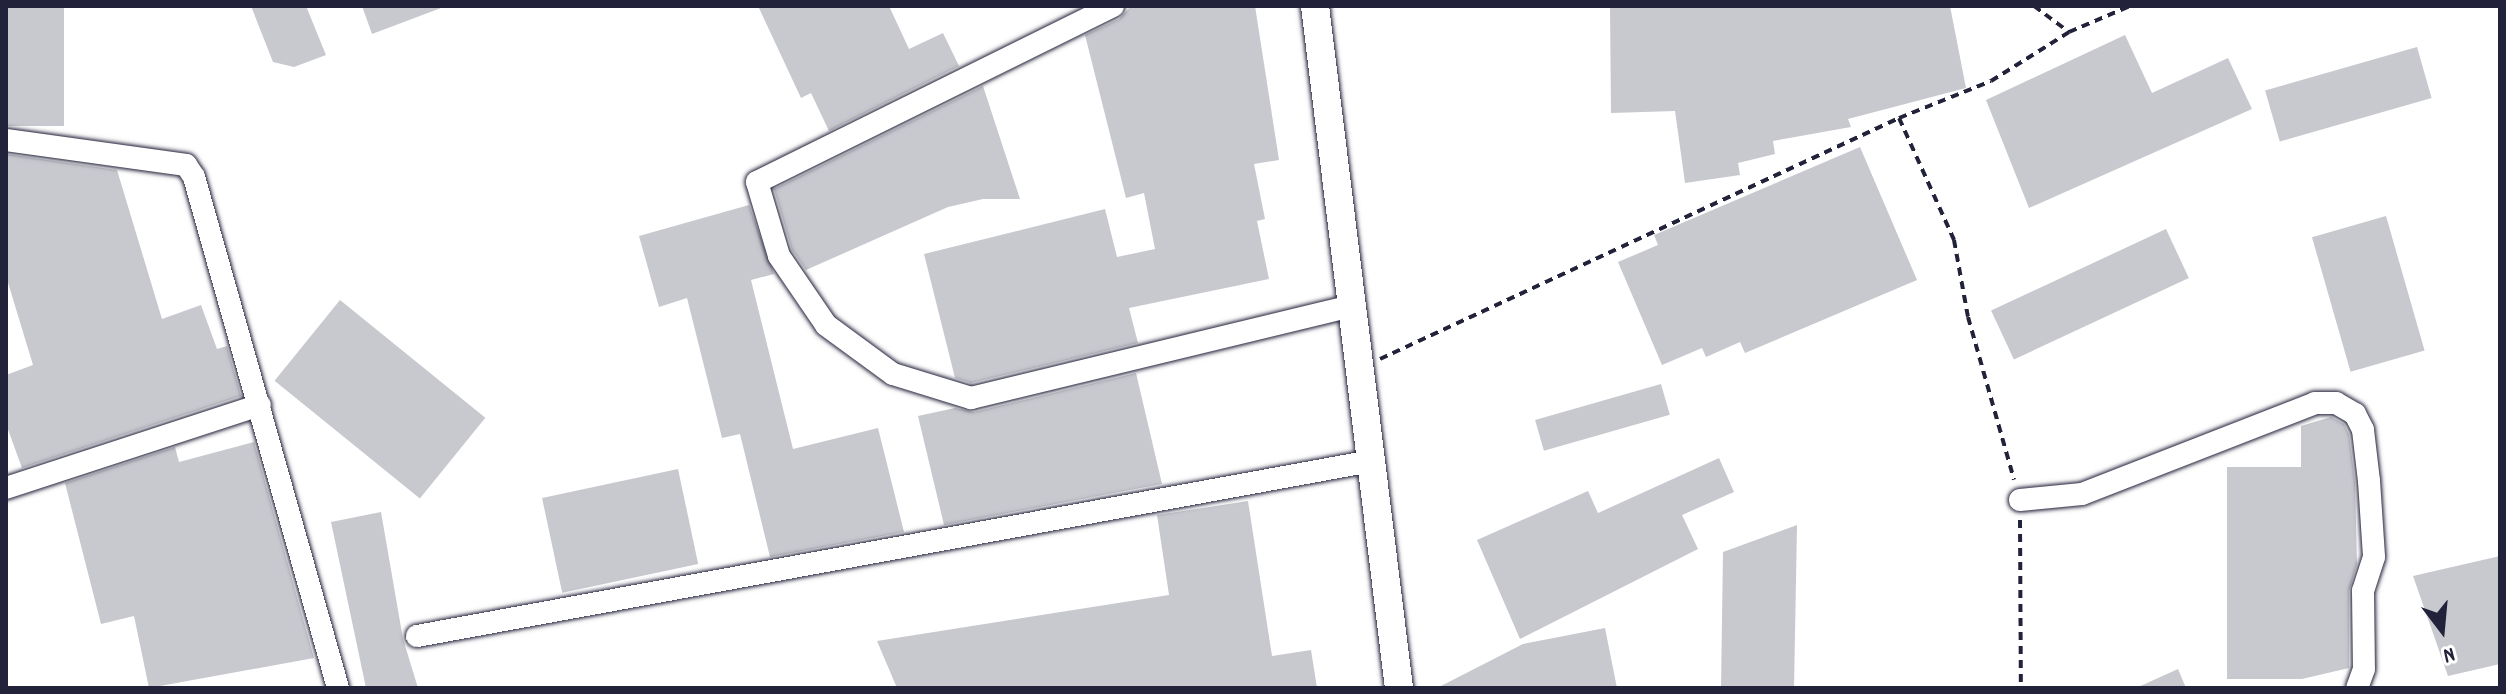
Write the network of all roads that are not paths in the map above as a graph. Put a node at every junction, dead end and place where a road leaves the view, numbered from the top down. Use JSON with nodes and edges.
{"nodes":[{"id":1,"x":1113,"y":6,"type":"edge"},
{"id":2,"x":1315,"y":6,"type":"edge"},
{"id":3,"x":6,"y":140,"type":"edge"},
{"id":4,"x":1352,"y":306,"type":"junction"},
{"id":5,"x":260,"y":405,"type":"junction"},
{"id":6,"x":1371,"y":461,"type":"junction"},
{"id":7,"x":6,"y":488,"type":"edge"},
{"id":8,"x":2020,"y":500,"type":"road end"},
{"id":9,"x":417,"y":636,"type":"dead end"},
{"id":10,"x":338,"y":688,"type":"edge"},
{"id":11,"x":1399,"y":688,"type":"edge"},
{"id":12,"x":2357,"y":688,"type":"edge"}],
"edges":[{"from":1,"to":4,"type":"street"},
{"from":2,"to":4,"type":"street"},
{"from":3,"to":5,"type":"street"},
{"from":4,"to":6,"type":"street"},
{"from":5,"to":7,"type":"street"},
{"from":5,"to":10,"type":"street"},
{"from":6,"to":9,"type":"street"},
{"from":6,"to":11,"type":"street"},
{"from":8,"to":12,"type":"street"}]}
